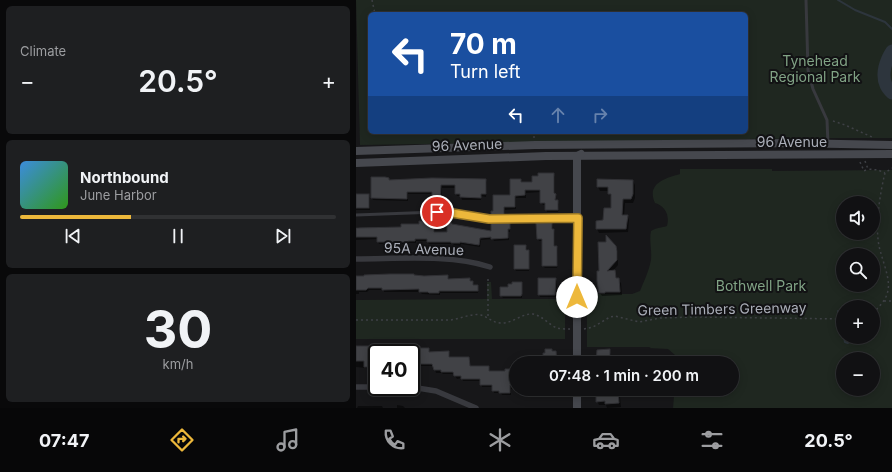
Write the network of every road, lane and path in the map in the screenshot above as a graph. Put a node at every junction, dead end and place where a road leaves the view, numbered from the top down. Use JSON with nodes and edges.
{"nodes":[{"id":1,"x":372,"y":0,"type":"edge"},
{"id":2,"x":806,"y":0,"type":"edge"},
{"id":3,"x":375,"y":12,"type":"edge"},
{"id":4,"x":827,"y":120,"type":"junction"},
{"id":5,"x":872,"y":137,"type":"dead end"},
{"id":6,"x":828,"y":144,"type":"junction"},
{"id":7,"x":594,"y":145,"type":"junction"},
{"id":8,"x":892,"y":145,"type":"edge"},
{"id":9,"x":356,"y":151,"type":"edge"},
{"id":10,"x":892,"y":154,"type":"edge"},
{"id":11,"x":577,"y":156,"type":"junction"},
{"id":12,"x":356,"y":163,"type":"edge"},
{"id":13,"x":865,"y":163,"type":"dead end"},
{"id":14,"x":892,"y":168,"type":"edge"},
{"id":15,"x":885,"y":173,"type":"junction"},
{"id":16,"x":356,"y":216,"type":"edge"},
{"id":17,"x":578,"y":218,"type":"junction"},
{"id":18,"x":356,"y":259,"type":"edge"},
{"id":19,"x":490,"y":267,"type":"dead end"},
{"id":20,"x":488,"y":279,"type":"dead end"},
{"id":21,"x":884,"y":301,"type":"junction"},
{"id":22,"x":892,"y":301,"type":"edge"},
{"id":23,"x":880,"y":306,"type":"edge"},
{"id":24,"x":488,"y":319,"type":"junction"},
{"id":25,"x":836,"y":319,"type":"edge"},
{"id":26,"x":356,"y":320,"type":"edge"},
{"id":27,"x":572,"y":329,"type":"dead end"},
{"id":28,"x":581,"y":329,"type":"dead end"},
{"id":29,"x":577,"y":356,"type":"edge"},
{"id":30,"x":356,"y":388,"type":"edge"},
{"id":31,"x":368,"y":388,"type":"edge"},
{"id":32,"x":420,"y":388,"type":"edge"},
{"id":33,"x":577,"y":396,"type":"edge"},
{"id":34,"x":476,"y":408,"type":"edge"},
{"id":35,"x":577,"y":408,"type":"edge"}],
"edges":[{"from":1,"to":3,"type":"path"},
{"from":2,"to":4,"type":"lane"},
{"from":4,"to":5,"type":"path"},
{"from":4,"to":6,"type":"lane"},
{"from":6,"to":7,"type":"main road","name":"96 Avenue"},
{"from":6,"to":8,"type":"main road","name":"96 Avenue"},
{"from":7,"to":9,"type":"main road","name":"96 Avenue"},
{"from":7,"to":11,"type":"main road"},
{"from":10,"to":11,"type":"main road","name":"96 Avenue"},
{"from":11,"to":12,"type":"main road","name":"96 Avenue"},
{"from":11,"to":17,"type":"main road"},
{"from":13,"to":15,"type":"path"},
{"from":14,"to":15,"type":"path"},
{"from":15,"to":21,"type":"path"},
{"from":16,"to":17,"type":"lane"},
{"from":17,"to":29,"type":"main road"},
{"from":18,"to":19,"type":"street","name":"95A Avenue"},
{"from":20,"to":24,"type":"path"},
{"from":21,"to":22,"type":"path"},
{"from":21,"to":23,"type":"path"},
{"from":24,"to":26,"type":"path"},
{"from":24,"to":27,"type":"path"},
{"from":25,"to":28,"type":"path","name":"Green Timbers Greenway"},
{"from":30,"to":31,"type":"street"},
{"from":32,"to":34,"type":"street"},
{"from":33,"to":35,"type":"main road"}]}
